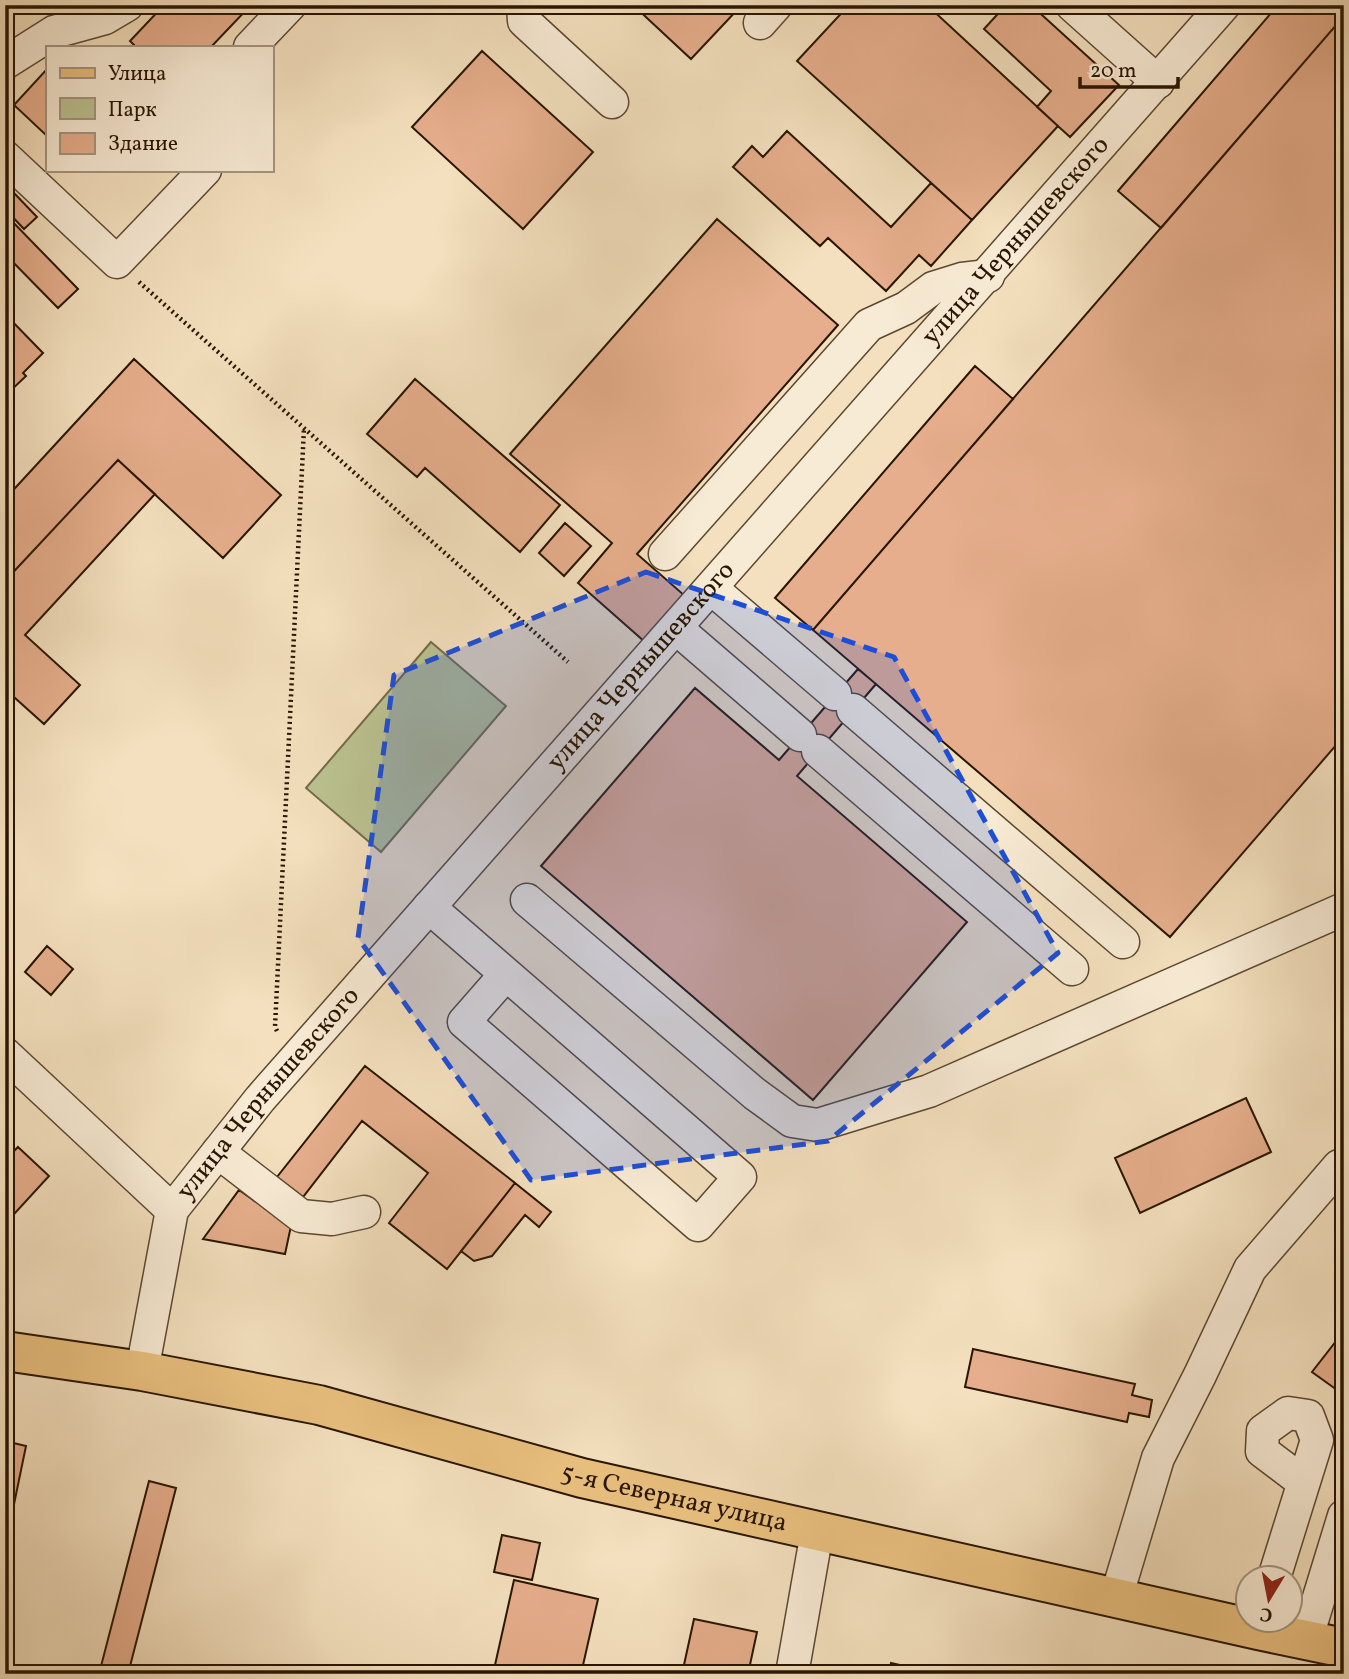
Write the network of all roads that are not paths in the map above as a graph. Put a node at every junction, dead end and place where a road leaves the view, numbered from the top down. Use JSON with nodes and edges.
{"nodes":[{"id":1,"x":127,"y":5,"type":"edge"},
{"id":2,"x":290,"y":5,"type":"edge"},
{"id":3,"x":523,"y":5,"type":"edge"},
{"id":4,"x":1072,"y":5,"type":"edge"},
{"id":5,"x":1224,"y":5,"type":"edge"},
{"id":6,"x":80,"y":26,"type":"junction"},
{"id":7,"x":102,"y":46,"type":"edge"},
{"id":8,"x":251,"y":46,"type":"edge"},
{"id":9,"x":5,"y":63,"type":"edge"},
{"id":10,"x":1158,"y":82,"type":"junction"},
{"id":11,"x":612,"y":102,"type":"dead end"},
{"id":12,"x":5,"y":157,"type":"edge"},
{"id":13,"x":203,"y":172,"type":"edge"},
{"id":14,"x":988,"y":276,"type":"junction"},
{"id":15,"x":666,"y":554,"type":"dead end"},
{"id":16,"x":711,"y":588,"type":"junction"},
{"id":17,"x":676,"y":628,"type":"junction"},
{"id":18,"x":527,"y":901,"type":"dead end"},
{"id":19,"x":429,"y":907,"type":"junction"},
{"id":20,"x":1344,"y":908,"type":"edge"},
{"id":21,"x":1123,"y":942,"type":"dead end"},
{"id":22,"x":1072,"y":969,"type":"dead end"},
{"id":23,"x":506,"y":974,"type":"junction"},
{"id":24,"x":5,"y":1054,"type":"edge"},
{"id":25,"x":218,"y":1152,"type":"junction"},
{"id":26,"x":1344,"y":1164,"type":"edge"},
{"id":27,"x":172,"y":1210,"type":"junction"},
{"id":28,"x":364,"y":1212,"type":"dead end"},
{"id":29,"x":5,"y":1350,"type":"edge"},
{"id":30,"x":142,"y":1371,"type":"junction"},
{"id":31,"x":1303,"y":1482,"type":"dead end"},
{"id":32,"x":1344,"y":1516,"type":"edge"},
{"id":33,"x":817,"y":1532,"type":"junction"},
{"id":34,"x":1278,"y":1564,"type":"edge"},
{"id":35,"x":1116,"y":1598,"type":"junction"},
{"id":36,"x":1234,"y":1620,"type":"edge"},
{"id":37,"x":1287,"y":1634,"type":"edge"},
{"id":38,"x":1306,"y":1640,"type":"junction"},
{"id":39,"x":1344,"y":1648,"type":"edge"},
{"id":40,"x":792,"y":1674,"type":"edge"}],
"edges":[{"from":1,"to":6,"type":"street"},
{"from":2,"to":8,"type":"street"},
{"from":3,"to":11,"type":"street"},
{"from":4,"to":10,"type":"street"},
{"from":5,"to":10,"type":"street","name":"улица Чернышевского"},
{"from":6,"to":7,"type":"street"},
{"from":6,"to":9,"type":"street"},
{"from":10,"to":14,"type":"street","name":"улица Чернышевского"},
{"from":12,"to":13,"type":"street"},
{"from":14,"to":15,"type":"street"},
{"from":14,"to":16,"type":"street","name":"улица Чернышевского"},
{"from":16,"to":17,"type":"street","name":"улица Чернышевского"},
{"from":16,"to":21,"type":"street"},
{"from":17,"to":19,"type":"street","name":"улица Чернышевского"},
{"from":17,"to":22,"type":"street"},
{"from":18,"to":20,"type":"street"},
{"from":19,"to":23,"type":"street"},
{"from":19,"to":25,"type":"street","name":"улица Чернышевского"},
{"from":23,"to":23,"type":"street"},
{"from":24,"to":27,"type":"street"},
{"from":25,"to":27,"type":"street","name":"улица Чернышевского"},
{"from":25,"to":28,"type":"street"},
{"from":26,"to":35,"type":"street"},
{"from":27,"to":30,"type":"street","name":"улица Чернышевского"},
{"from":29,"to":30,"type":"main road","name":"5-я Северная улица"},
{"from":30,"to":33,"type":"main road","name":"5-я Северная улица"},
{"from":31,"to":34,"type":"street"},
{"from":32,"to":38,"type":"street"},
{"from":33,"to":35,"type":"main road","name":"5-я Северная улица"},
{"from":33,"to":40,"type":"street"},
{"from":35,"to":36,"type":"main road","name":"5-я Северная улица"},
{"from":37,"to":38,"type":"main road","name":"5-я Северная улица"},
{"from":38,"to":39,"type":"main road","name":"5-я Северная улица"}]}
